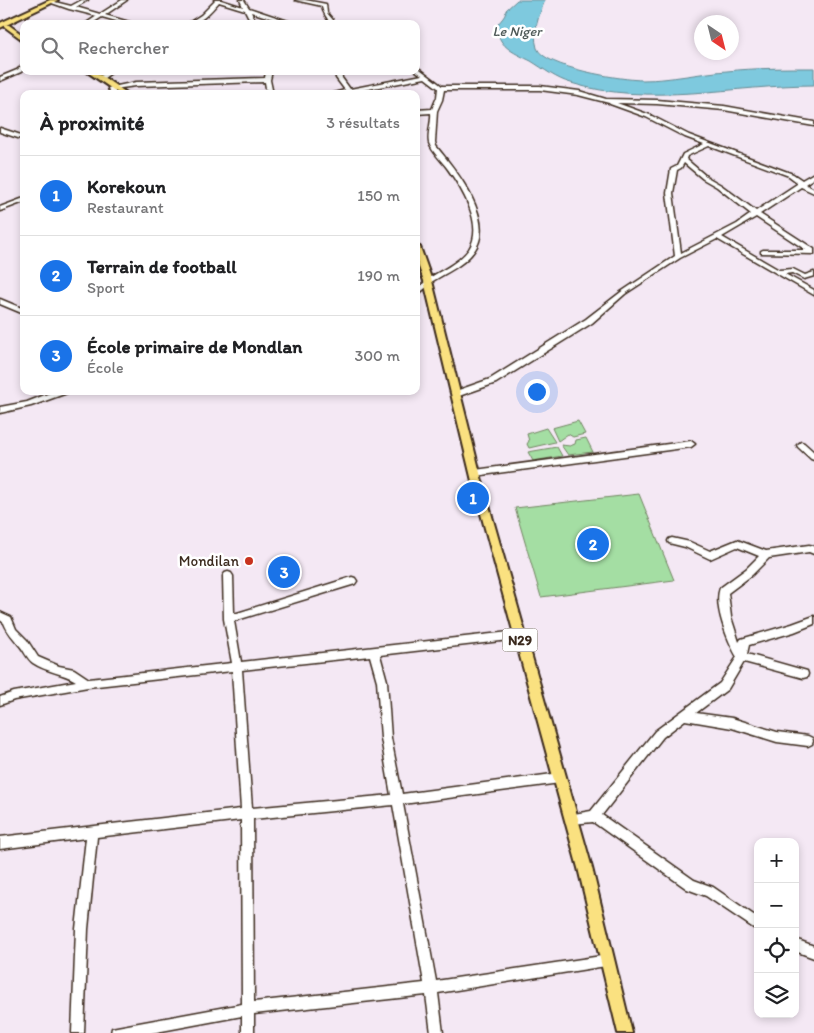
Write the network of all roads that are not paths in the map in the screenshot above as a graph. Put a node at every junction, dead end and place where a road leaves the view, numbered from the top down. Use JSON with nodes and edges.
{"nodes":[{"id":1,"x":86,"y":0,"type":"edge"},
{"id":2,"x":125,"y":0,"type":"edge"},
{"id":3,"x":217,"y":0,"type":"edge"},
{"id":4,"x":242,"y":0,"type":"edge"},
{"id":5,"x":297,"y":0,"type":"edge"},
{"id":6,"x":53,"y":1,"type":"edge"},
{"id":7,"x":71,"y":8,"type":"junction"},
{"id":8,"x":249,"y":11,"type":"junction"},
{"id":9,"x":102,"y":15,"type":"junction"},
{"id":10,"x":18,"y":18,"type":"junction"},
{"id":11,"x":94,"y":20,"type":"edge"},
{"id":12,"x":120,"y":20,"type":"edge"},
{"id":13,"x":196,"y":20,"type":"edge"},
{"id":14,"x":254,"y":20,"type":"edge"},
{"id":15,"x":283,"y":20,"type":"edge"},
{"id":16,"x":332,"y":20,"type":"edge"},
{"id":17,"x":1,"y":26,"type":"edge"},
{"id":18,"x":15,"y":33,"type":"junction"},
{"id":19,"x":20,"y":36,"type":"edge"},
{"id":20,"x":20,"y":70,"type":"edge"},
{"id":21,"x":420,"y":70,"type":"edge"},
{"id":22,"x":98,"y":75,"type":"edge"},
{"id":23,"x":105,"y":75,"type":"edge"},
{"id":24,"x":268,"y":75,"type":"edge"},
{"id":25,"x":339,"y":75,"type":"edge"},
{"id":26,"x":425,"y":76,"type":"junction"},
{"id":27,"x":102,"y":77,"type":"junction"},
{"id":28,"x":0,"y":79,"type":"edge"},
{"id":29,"x":267,"y":80,"type":"junction"},
{"id":30,"x":441,"y":88,"type":"junction"},
{"id":31,"x":111,"y":90,"type":"edge"},
{"id":32,"x":115,"y":90,"type":"edge"},
{"id":33,"x":269,"y":90,"type":"edge"},
{"id":34,"x":345,"y":90,"type":"edge"},
{"id":35,"x":356,"y":90,"type":"edge"},
{"id":36,"x":606,"y":100,"type":"junction"},
{"id":37,"x":433,"y":111,"type":"junction"},
{"id":38,"x":420,"y":112,"type":"edge"},
{"id":39,"x":814,"y":124,"type":"edge"},
{"id":40,"x":0,"y":130,"type":"edge"},
{"id":41,"x":20,"y":137,"type":"edge"},
{"id":42,"x":709,"y":144,"type":"junction"},
{"id":43,"x":683,"y":159,"type":"junction"},
{"id":44,"x":814,"y":175,"type":"edge"},
{"id":45,"x":800,"y":184,"type":"junction"},
{"id":46,"x":814,"y":191,"type":"edge"},
{"id":47,"x":20,"y":202,"type":"edge"},
{"id":48,"x":0,"y":209,"type":"edge"},
{"id":49,"x":756,"y":213,"type":"junction"},
{"id":50,"x":716,"y":236,"type":"junction"},
{"id":51,"x":762,"y":252,"type":"dead end"},
{"id":52,"x":678,"y":257,"type":"junction"},
{"id":53,"x":420,"y":259,"type":"edge"},
{"id":54,"x":777,"y":272,"type":"junction"},
{"id":55,"x":814,"y":275,"type":"edge"},
{"id":56,"x":428,"y":282,"type":"junction"},
{"id":57,"x":801,"y":285,"type":"junction"},
{"id":58,"x":420,"y":290,"type":"edge"},
{"id":59,"x":814,"y":293,"type":"edge"},
{"id":60,"x":0,"y":301,"type":"edge"},
{"id":61,"x":20,"y":310,"type":"edge"},
{"id":62,"x":456,"y":394,"type":"junction"},
{"id":63,"x":53,"y":395,"type":"edge"},
{"id":64,"x":1,"y":408,"type":"edge"},
{"id":65,"x":692,"y":444,"type":"dead end"},
{"id":66,"x":801,"y":444,"type":"dead end"},
{"id":67,"x":814,"y":457,"type":"edge"},
{"id":68,"x":475,"y":473,"type":"junction"},
{"id":69,"x":672,"y":541,"type":"dead end"},
{"id":70,"x":814,"y":550,"type":"edge"},
{"id":71,"x":766,"y":555,"type":"junction"},
{"id":72,"x":228,"y":576,"type":"dead end"},
{"id":73,"x":352,"y":581,"type":"dead end"},
{"id":74,"x":0,"y":616,"type":"edge"},
{"id":75,"x":229,"y":619,"type":"junction"},
{"id":76,"x":814,"y":620,"type":"edge"},
{"id":77,"x":519,"y":634,"type":"junction"},
{"id":78,"x":374,"y":651,"type":"junction"},
{"id":79,"x":742,"y":656,"type":"junction"},
{"id":80,"x":237,"y":666,"type":"junction"},
{"id":81,"x":802,"y":674,"type":"dead end"},
{"id":82,"x":88,"y":683,"type":"junction"},
{"id":83,"x":0,"y":701,"type":"edge"},
{"id":84,"x":686,"y":716,"type":"junction"},
{"id":85,"x":808,"y":741,"type":"dead end"},
{"id":86,"x":560,"y":778,"type":"junction"},
{"id":87,"x":396,"y":800,"type":"junction"},
{"id":88,"x":247,"y":814,"type":"junction"},
{"id":89,"x":594,"y":816,"type":"junction"},
{"id":90,"x":572,"y":819,"type":"junction"},
{"id":91,"x":92,"y":833,"type":"junction"},
{"id":92,"x":0,"y":843,"type":"edge"},
{"id":93,"x":754,"y":922,"type":"edge"},
{"id":94,"x":799,"y":946,"type":"edge"},
{"id":95,"x":814,"y":952,"type":"edge"},
{"id":96,"x":608,"y":961,"type":"junction"},
{"id":97,"x":432,"y":988,"type":"junction"},
{"id":98,"x":247,"y":1009,"type":"junction"},
{"id":99,"x":78,"y":1033,"type":"edge"},
{"id":100,"x":118,"y":1033,"type":"edge"},
{"id":101,"x":248,"y":1033,"type":"edge"},
{"id":102,"x":437,"y":1033,"type":"edge"},
{"id":103,"x":625,"y":1033,"type":"edge"}],
"edges":[{"from":1,"to":7,"type":"street"},
{"from":2,"to":9,"type":"street"},
{"from":3,"to":8,"type":"street"},
{"from":3,"to":13,"type":"street"},
{"from":4,"to":8,"type":"street"},
{"from":5,"to":16,"type":"street"},
{"from":6,"to":7,"type":"street"},
{"from":6,"to":10,"type":"highway"},
{"from":7,"to":9,"type":"street"},
{"from":8,"to":14,"type":"street"},
{"from":8,"to":15,"type":"street"},
{"from":9,"to":11,"type":"street"},
{"from":9,"to":12,"type":"street"},
{"from":10,"to":17,"type":"highway"},
{"from":10,"to":18,"type":"highway"},
{"from":17,"to":18,"type":"main road"},
{"from":18,"to":19,"type":"main road"},
{"from":20,"to":28,"type":"street"},
{"from":21,"to":26,"type":"street"},
{"from":22,"to":27,"type":"main road"},
{"from":23,"to":27,"type":"street"},
{"from":24,"to":29,"type":"street"},
{"from":25,"to":34,"type":"street"},
{"from":26,"to":30,"type":"street"},
{"from":26,"to":35,"type":"street"},
{"from":27,"to":31,"type":"main road"},
{"from":29,"to":32,"type":"street"},
{"from":29,"to":33,"type":"street"},
{"from":30,"to":36,"type":"street"},
{"from":30,"to":37,"type":"street"},
{"from":36,"to":39,"type":"street"},
{"from":36,"to":42,"type":"street"},
{"from":37,"to":38,"type":"street"},
{"from":37,"to":56,"type":"street"},
{"from":40,"to":41,"type":"street"},
{"from":42,"to":43,"type":"street"},
{"from":42,"to":45,"type":"street"},
{"from":43,"to":49,"type":"street"},
{"from":43,"to":52,"type":"street"},
{"from":44,"to":45,"type":"street"},
{"from":45,"to":46,"type":"street"},
{"from":45,"to":49,"type":"street"},
{"from":47,"to":48,"type":"street"},
{"from":49,"to":50,"type":"street"},
{"from":49,"to":51,"type":"street"},
{"from":50,"to":52,"type":"street"},
{"from":50,"to":54,"type":"street"},
{"from":52,"to":62,"type":"street"},
{"from":53,"to":56,"type":"main road","number":"N29"},
{"from":54,"to":55,"type":"street"},
{"from":54,"to":57,"type":"street"},
{"from":55,"to":57,"type":"street"},
{"from":56,"to":58,"type":"street"},
{"from":56,"to":62,"type":"main road","number":"N29"},
{"from":57,"to":59,"type":"street"},
{"from":60,"to":61,"type":"street"},
{"from":62,"to":68,"type":"main road","number":"N29"},
{"from":63,"to":64,"type":"street"},
{"from":65,"to":68,"type":"street"},
{"from":66,"to":67,"type":"street"},
{"from":68,"to":77,"type":"main road","number":"N29"},
{"from":69,"to":71,"type":"street"},
{"from":70,"to":71,"type":"street"},
{"from":71,"to":79,"type":"street"},
{"from":72,"to":75,"type":"street"},
{"from":73,"to":75,"type":"street"},
{"from":74,"to":82,"type":"street"},
{"from":75,"to":80,"type":"street"},
{"from":76,"to":79,"type":"street"},
{"from":77,"to":78,"type":"street"},
{"from":77,"to":86,"type":"main road","number":"N29"},
{"from":78,"to":80,"type":"street"},
{"from":78,"to":87,"type":"street"},
{"from":79,"to":81,"type":"street"},
{"from":79,"to":84,"type":"street"},
{"from":80,"to":82,"type":"street"},
{"from":80,"to":88,"type":"street"},
{"from":82,"to":83,"type":"street"},
{"from":84,"to":85,"type":"street"},
{"from":84,"to":89,"type":"street"},
{"from":86,"to":87,"type":"street"},
{"from":86,"to":90,"type":"main road","number":"N29"},
{"from":87,"to":88,"type":"street"},
{"from":87,"to":97,"type":"street"},
{"from":88,"to":91,"type":"street"},
{"from":88,"to":98,"type":"street"},
{"from":89,"to":90,"type":"street"},
{"from":89,"to":93,"type":"street"},
{"from":90,"to":96,"type":"main road","number":"N29"},
{"from":91,"to":92,"type":"street"},
{"from":91,"to":99,"type":"street"},
{"from":94,"to":95,"type":"street"},
{"from":96,"to":97,"type":"street"},
{"from":96,"to":103,"type":"main road","number":"N29"},
{"from":97,"to":98,"type":"street"},
{"from":97,"to":102,"type":"street"},
{"from":98,"to":100,"type":"street"},
{"from":98,"to":101,"type":"street"}]}
